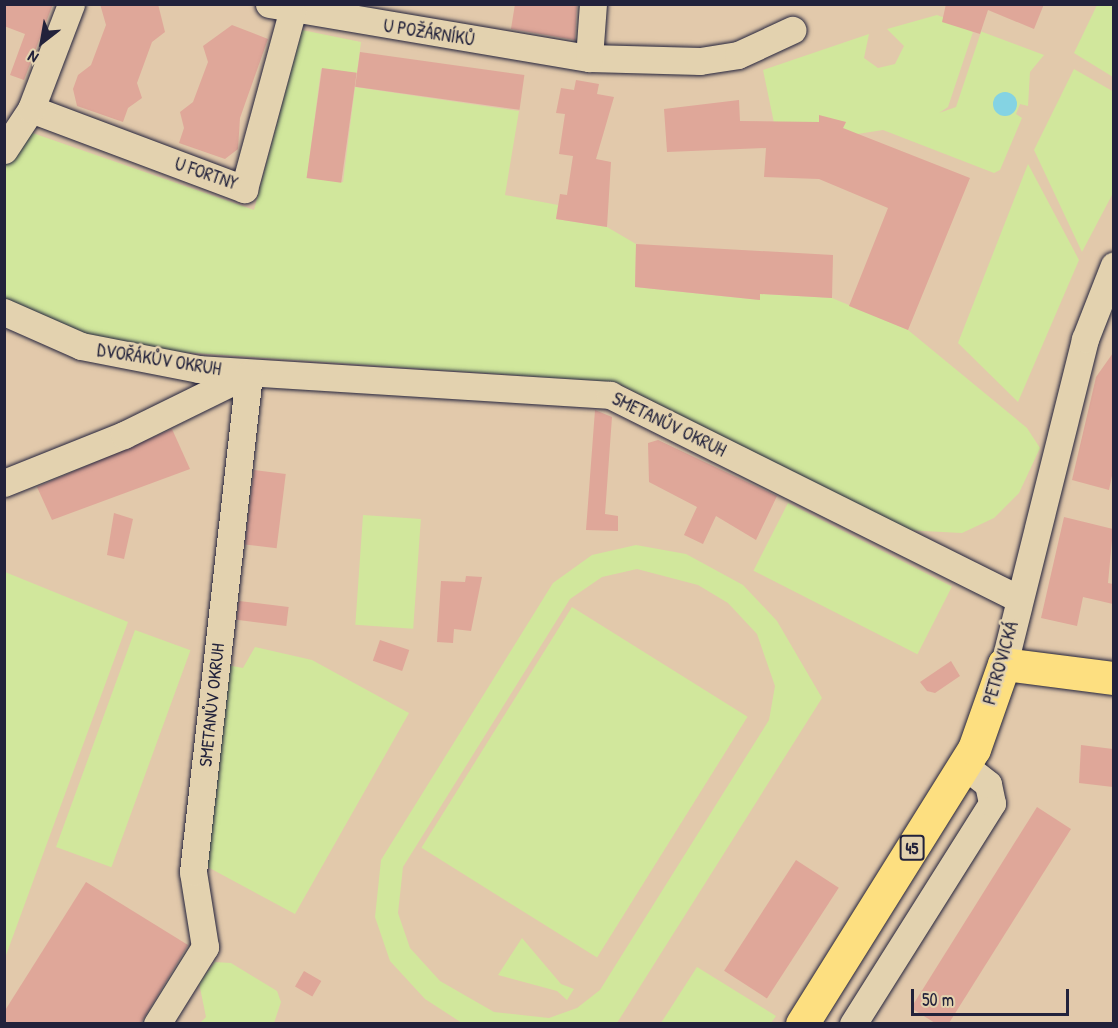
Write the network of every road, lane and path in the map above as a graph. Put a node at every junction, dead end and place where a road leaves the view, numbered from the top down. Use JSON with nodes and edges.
{"nodes":[{"id":1,"x":71,"y":4,"type":"edge"},
{"id":2,"x":593,"y":4,"type":"edge"},
{"id":3,"x":281,"y":8,"type":"edge"},
{"id":4,"x":792,"y":30,"type":"dead end"},
{"id":5,"x":589,"y":58,"type":"junction"},
{"id":6,"x":31,"y":109,"type":"junction"},
{"id":7,"x":4,"y":150,"type":"edge"},
{"id":8,"x":1113,"y":265,"type":"edge"},
{"id":9,"x":4,"y":312,"type":"edge"},
{"id":10,"x":249,"y":374,"type":"junction"},
{"id":11,"x":4,"y":483,"type":"edge"},
{"id":12,"x":1019,"y":599,"type":"junction"},
{"id":13,"x":1004,"y":664,"type":"junction"},
{"id":14,"x":1113,"y":678,"type":"edge"},
{"id":15,"x":964,"y":765,"type":"junction"},
{"id":16,"x":157,"y":1023,"type":"edge"},
{"id":17,"x":802,"y":1023,"type":"edge"},
{"id":18,"x":853,"y":1023,"type":"edge"}],
"edges":[{"from":1,"to":6,"type":"street"},
{"from":2,"to":5,"type":"street"},
{"from":3,"to":5,"type":"street","name":"U POŽÁRNÍKŮ"},
{"from":3,"to":6,"type":"street","name":"U FORTNY"},
{"from":4,"to":5,"type":"street","name":"U POŽÁRNÍKŮ"},
{"from":6,"to":7,"type":"street"},
{"from":8,"to":12,"type":"street","name":"PETROVICKÁ"},
{"from":9,"to":10,"type":"street","name":"DVOŘÁKŮV OKRUH"},
{"from":10,"to":11,"type":"street","name":"SMETANŮV OKRUH"},
{"from":10,"to":12,"type":"street","name":"SMETANŮV OKRUH"},
{"from":10,"to":16,"type":"street","name":"SMETANŮV OKRUH"},
{"from":12,"to":13,"type":"street","name":"PETROVICKÁ"},
{"from":13,"to":14,"type":"main road"},
{"from":13,"to":15,"type":"main road","name":"PETROVICKÁ","number":"45"},
{"from":15,"to":17,"type":"main road","name":"PETROVICKÁ","number":"45"},
{"from":15,"to":18,"type":"street"}]}
